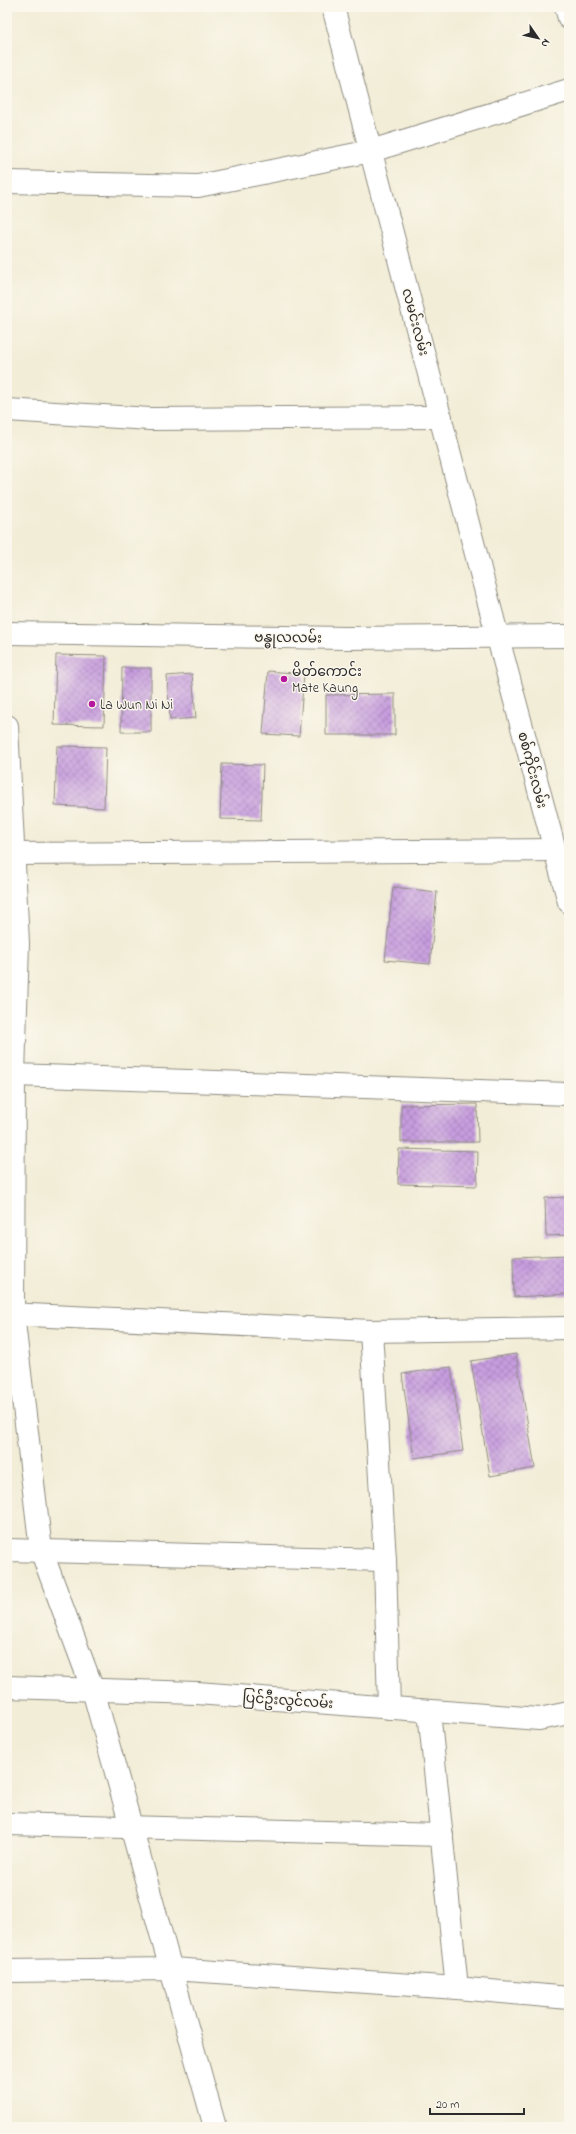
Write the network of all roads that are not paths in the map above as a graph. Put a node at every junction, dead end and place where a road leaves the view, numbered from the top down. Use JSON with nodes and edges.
{"nodes":[{"id":1,"x":333,"y":7,"type":"edge"},
{"id":2,"x":566,"y":7,"type":"edge"},
{"id":3,"x":569,"y":18,"type":"edge"},
{"id":4,"x":569,"y":90,"type":"edge"},
{"id":5,"x":370,"y":151,"type":"junction"},
{"id":6,"x":7,"y":182,"type":"edge"},
{"id":7,"x":7,"y":410,"type":"edge"},
{"id":8,"x":440,"y":417,"type":"junction"},
{"id":9,"x":7,"y":633,"type":"edge"},
{"id":10,"x":569,"y":636,"type":"edge"},
{"id":11,"x":498,"y":638,"type":"junction"},
{"id":12,"x":7,"y":726,"type":"edge"},
{"id":13,"x":555,"y":850,"type":"junction"},
{"id":14,"x":14,"y":854,"type":"junction"},
{"id":15,"x":569,"y":902,"type":"edge"},
{"id":16,"x":14,"y":1075,"type":"junction"},
{"id":17,"x":569,"y":1094,"type":"edge"},
{"id":18,"x":10,"y":1314,"type":"edge"},
{"id":19,"x":569,"y":1328,"type":"edge"},
{"id":20,"x":370,"y":1331,"type":"junction"},
{"id":21,"x":7,"y":1550,"type":"edge"},
{"id":22,"x":41,"y":1550,"type":"junction"},
{"id":23,"x":385,"y":1560,"type":"junction"},
{"id":24,"x":7,"y":1687,"type":"edge"},
{"id":25,"x":93,"y":1690,"type":"junction"},
{"id":26,"x":389,"y":1708,"type":"junction"},
{"id":27,"x":428,"y":1710,"type":"junction"},
{"id":28,"x":569,"y":1713,"type":"edge"},
{"id":29,"x":7,"y":1824,"type":"edge"},
{"id":30,"x":132,"y":1827,"type":"junction"},
{"id":31,"x":442,"y":1835,"type":"junction"},
{"id":32,"x":172,"y":1969,"type":"junction"},
{"id":33,"x":7,"y":1971,"type":"edge"},
{"id":34,"x":457,"y":1988,"type":"junction"},
{"id":35,"x":569,"y":1998,"type":"edge"},
{"id":36,"x":216,"y":2127,"type":"edge"}],
"edges":[{"from":1,"to":5,"type":"street","name":"လမင်းလမ်း"},
{"from":2,"to":3,"type":"street"},
{"from":4,"to":5,"type":"street"},
{"from":5,"to":6,"type":"street"},
{"from":5,"to":8,"type":"street","name":"လမင်းလမ်း"},
{"from":7,"to":8,"type":"street"},
{"from":8,"to":11,"type":"street","name":"လမင်းလမ်း"},
{"from":9,"to":11,"type":"street","name":"ဗန္ဓုလလမ်း"},
{"from":10,"to":11,"type":"street","name":"ဗန္ဓုလလမ်း"},
{"from":11,"to":13,"type":"street","name":"စစ်ကိုင်းလမ်း"},
{"from":12,"to":14,"type":"street"},
{"from":13,"to":14,"type":"street"},
{"from":13,"to":15,"type":"street","name":"စစ်ကိုင်းလမ်း"},
{"from":14,"to":16,"type":"street"},
{"from":16,"to":17,"type":"street"},
{"from":16,"to":18,"type":"street"},
{"from":18,"to":20,"type":"street"},
{"from":18,"to":22,"type":"street"},
{"from":19,"to":20,"type":"street"},
{"from":20,"to":23,"type":"street"},
{"from":21,"to":22,"type":"street"},
{"from":22,"to":23,"type":"street"},
{"from":22,"to":25,"type":"street"},
{"from":23,"to":26,"type":"street"},
{"from":24,"to":25,"type":"street","name":"ပြင်ဦးလွင်လမ်း"},
{"from":25,"to":26,"type":"street","name":"ပြင်ဦးလွင်လမ်း"},
{"from":25,"to":30,"type":"street"},
{"from":26,"to":27,"type":"street","name":"ပြင်ဦးလွင်လမ်း"},
{"from":27,"to":28,"type":"street","name":"ပြင်ဦးလွင်လမ်း"},
{"from":27,"to":31,"type":"street"},
{"from":29,"to":30,"type":"street"},
{"from":30,"to":31,"type":"street"},
{"from":30,"to":32,"type":"street"},
{"from":31,"to":34,"type":"street"},
{"from":32,"to":33,"type":"street"},
{"from":32,"to":34,"type":"street"},
{"from":32,"to":36,"type":"street"},
{"from":34,"to":35,"type":"street"}]}
